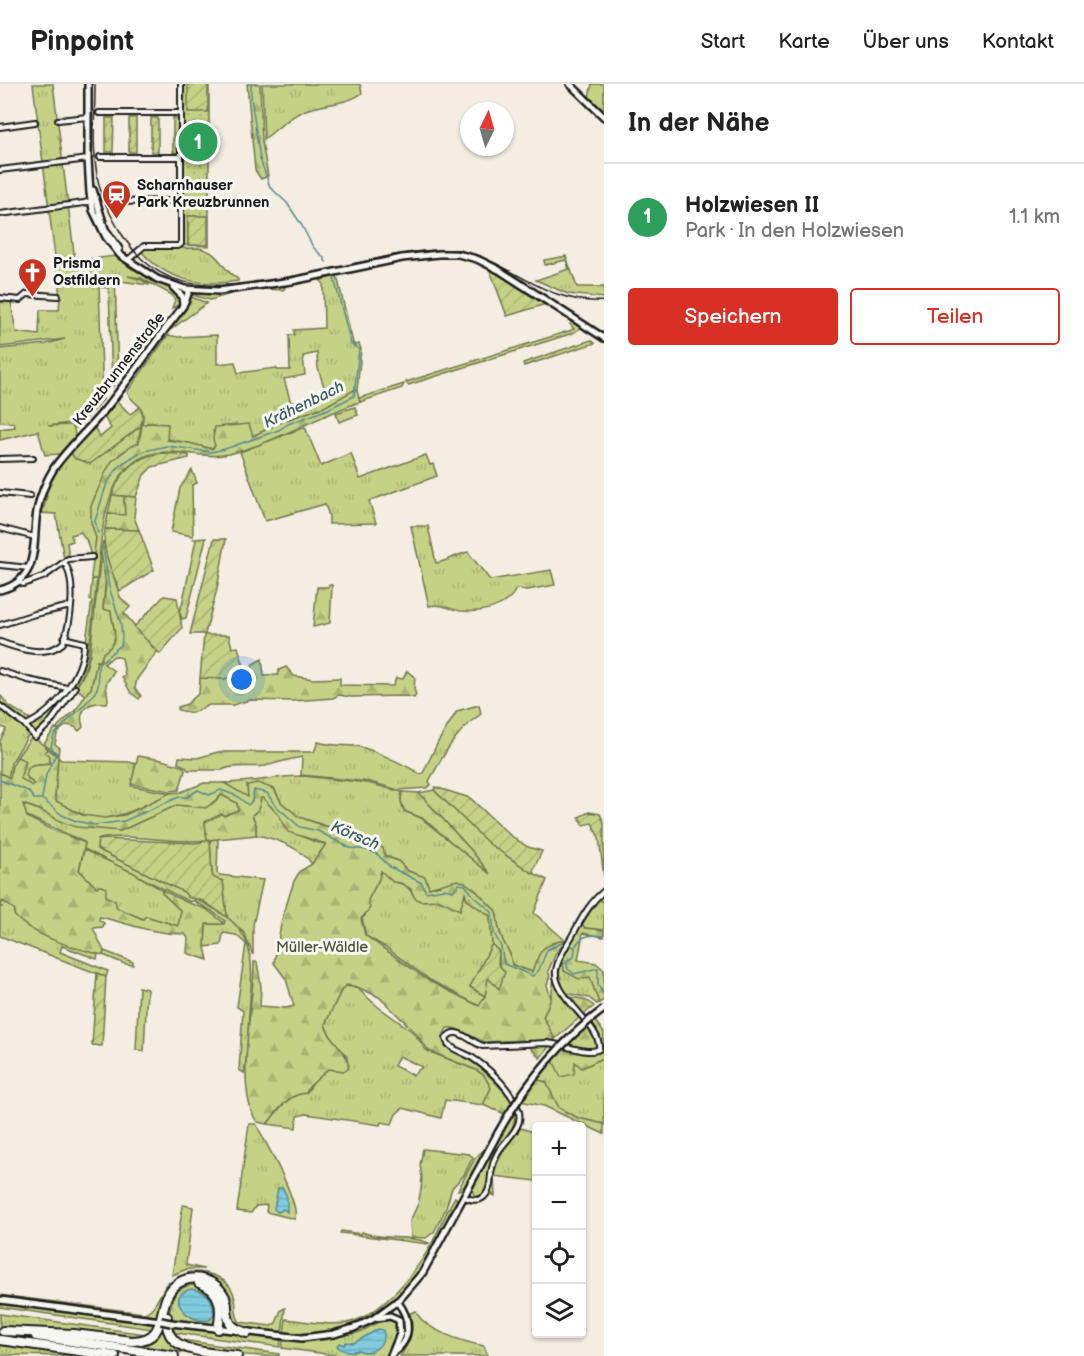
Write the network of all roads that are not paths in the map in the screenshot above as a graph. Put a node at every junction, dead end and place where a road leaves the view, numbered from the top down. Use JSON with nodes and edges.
{"nodes":[{"id":1,"x":88,"y":84,"type":"edge"},
{"id":2,"x":181,"y":84,"type":"edge"},
{"id":3,"x":570,"y":84,"type":"edge"},
{"id":4,"x":99,"y":113,"type":"dead end"},
{"id":5,"x":181,"y":113,"type":"junction"},
{"id":6,"x":88,"y":117,"type":"junction"},
{"id":7,"x":604,"y":117,"type":"edge"},
{"id":8,"x":58,"y":120,"type":"dead end"},
{"id":9,"x":34,"y":122,"type":"dead end"},
{"id":10,"x":0,"y":127,"type":"edge"},
{"id":11,"x":100,"y":157,"type":"dead end"},
{"id":12,"x":181,"y":157,"type":"junction"},
{"id":13,"x":88,"y":159,"type":"junction"},
{"id":14,"x":0,"y":170,"type":"edge"},
{"id":15,"x":93,"y":200,"type":"junction"},
{"id":16,"x":181,"y":201,"type":"junction"},
{"id":17,"x":112,"y":202,"type":"dead end"},
{"id":18,"x":0,"y":214,"type":"edge"},
{"id":19,"x":127,"y":259,"type":"junction"},
{"id":20,"x":169,"y":284,"type":"junction"},
{"id":21,"x":189,"y":290,"type":"junction"},
{"id":22,"x":58,"y":296,"type":"dead end"},
{"id":23,"x":0,"y":298,"type":"edge"},
{"id":24,"x":183,"y":307,"type":"junction"},
{"id":25,"x":604,"y":338,"type":"edge"},
{"id":26,"x":33,"y":458,"type":"dead end"},
{"id":27,"x":0,"y":459,"type":"edge"},
{"id":28,"x":0,"y":494,"type":"edge"},
{"id":29,"x":30,"y":496,"type":"dead end"},
{"id":30,"x":0,"y":528,"type":"edge"},
{"id":31,"x":35,"y":537,"type":"junction"},
{"id":32,"x":92,"y":557,"type":"dead end"},
{"id":33,"x":64,"y":562,"type":"junction"},
{"id":34,"x":0,"y":565,"type":"edge"},
{"id":35,"x":29,"y":568,"type":"junction"},
{"id":36,"x":18,"y":582,"type":"junction"},
{"id":37,"x":0,"y":590,"type":"edge"},
{"id":38,"x":71,"y":606,"type":"junction"},
{"id":39,"x":0,"y":625,"type":"edge"},
{"id":40,"x":64,"y":638,"type":"junction"},
{"id":41,"x":0,"y":642,"type":"edge"},
{"id":42,"x":0,"y":671,"type":"edge"},
{"id":43,"x":67,"y":688,"type":"junction"},
{"id":44,"x":75,"y":688,"type":"dead end"},
{"id":45,"x":0,"y":706,"type":"edge"},
{"id":46,"x":26,"y":725,"type":"junction"},
{"id":47,"x":604,"y":891,"type":"edge"},
{"id":48,"x":604,"y":1009,"type":"edge"},
{"id":49,"x":464,"y":1197,"type":"junction"},
{"id":50,"x":0,"y":1300,"type":"edge"},
{"id":51,"x":395,"y":1303,"type":"junction"},
{"id":52,"x":227,"y":1313,"type":"junction"},
{"id":53,"x":373,"y":1319,"type":"junction"},
{"id":54,"x":399,"y":1320,"type":"junction"},
{"id":55,"x":220,"y":1330,"type":"junction"},
{"id":56,"x":247,"y":1333,"type":"junction"},
{"id":57,"x":1,"y":1334,"type":"edge"},
{"id":58,"x":392,"y":1355,"type":"edge"},
{"id":59,"x":115,"y":1356,"type":"edge"},
{"id":60,"x":174,"y":1356,"type":"edge"},
{"id":61,"x":237,"y":1356,"type":"edge"}],
"edges":[{"from":1,"to":6,"type":"main road"},
{"from":2,"to":5,"type":"street"},
{"from":3,"to":7,"type":"main road"},
{"from":4,"to":5,"type":"street"},
{"from":5,"to":12,"type":"street"},
{"from":6,"to":8,"type":"street"},
{"from":6,"to":13,"type":"main road"},
{"from":9,"to":10,"type":"street"},
{"from":11,"to":12,"type":"street"},
{"from":12,"to":16,"type":"street"},
{"from":13,"to":14,"type":"street"},
{"from":13,"to":15,"type":"main road"},
{"from":15,"to":18,"type":"street"},
{"from":15,"to":19,"type":"main road"},
{"from":16,"to":17,"type":"street"},
{"from":16,"to":19,"type":"street"},
{"from":19,"to":20,"type":"main road"},
{"from":20,"to":21,"type":"main road"},
{"from":20,"to":24,"type":"main road"},
{"from":21,"to":24,"type":"main road","name":"Kreuzbrunnenstraße"},
{"from":21,"to":25,"type":"main road"},
{"from":22,"to":23,"type":"street"},
{"from":24,"to":31,"type":"main road","name":"Kreuzbrunnenstraße"},
{"from":26,"to":27,"type":"street"},
{"from":28,"to":29,"type":"street"},
{"from":30,"to":31,"type":"street"},
{"from":31,"to":35,"type":"main road","name":"Kreuzbrunnenstraße"},
{"from":32,"to":33,"type":"street"},
{"from":33,"to":36,"type":"street"},
{"from":33,"to":38,"type":"street"},
{"from":34,"to":35,"type":"street"},
{"from":35,"to":36,"type":"main road"},
{"from":36,"to":37,"type":"main road"},
{"from":38,"to":39,"type":"street"},
{"from":38,"to":40,"type":"street"},
{"from":40,"to":41,"type":"street"},
{"from":40,"to":43,"type":"street"},
{"from":42,"to":43,"type":"street"},
{"from":43,"to":46,"type":"street"},
{"from":44,"to":46,"type":"street"},
{"from":45,"to":46,"type":"street"},
{"from":47,"to":49,"type":"street"},
{"from":48,"to":49,"type":"main road","bridge":true},
{"from":49,"to":51,"type":"main road"},
{"from":50,"to":55,"type":"main road","bridge":true},
{"from":51,"to":53,"type":"main road"},
{"from":51,"to":54,"type":"main road"},
{"from":51,"to":58,"type":"main road"},
{"from":52,"to":55,"type":"highway"},
{"from":52,"to":56,"type":"highway"},
{"from":52,"to":57,"type":"highway"},
{"from":53,"to":54,"type":"main road"},
{"from":53,"to":56,"type":"main road"},
{"from":54,"to":58,"type":"main road"},
{"from":55,"to":56,"type":"main road"},
{"from":55,"to":61,"type":"highway"},
{"from":57,"to":59,"type":"highway"},
{"from":57,"to":60,"type":"highway"}]}
